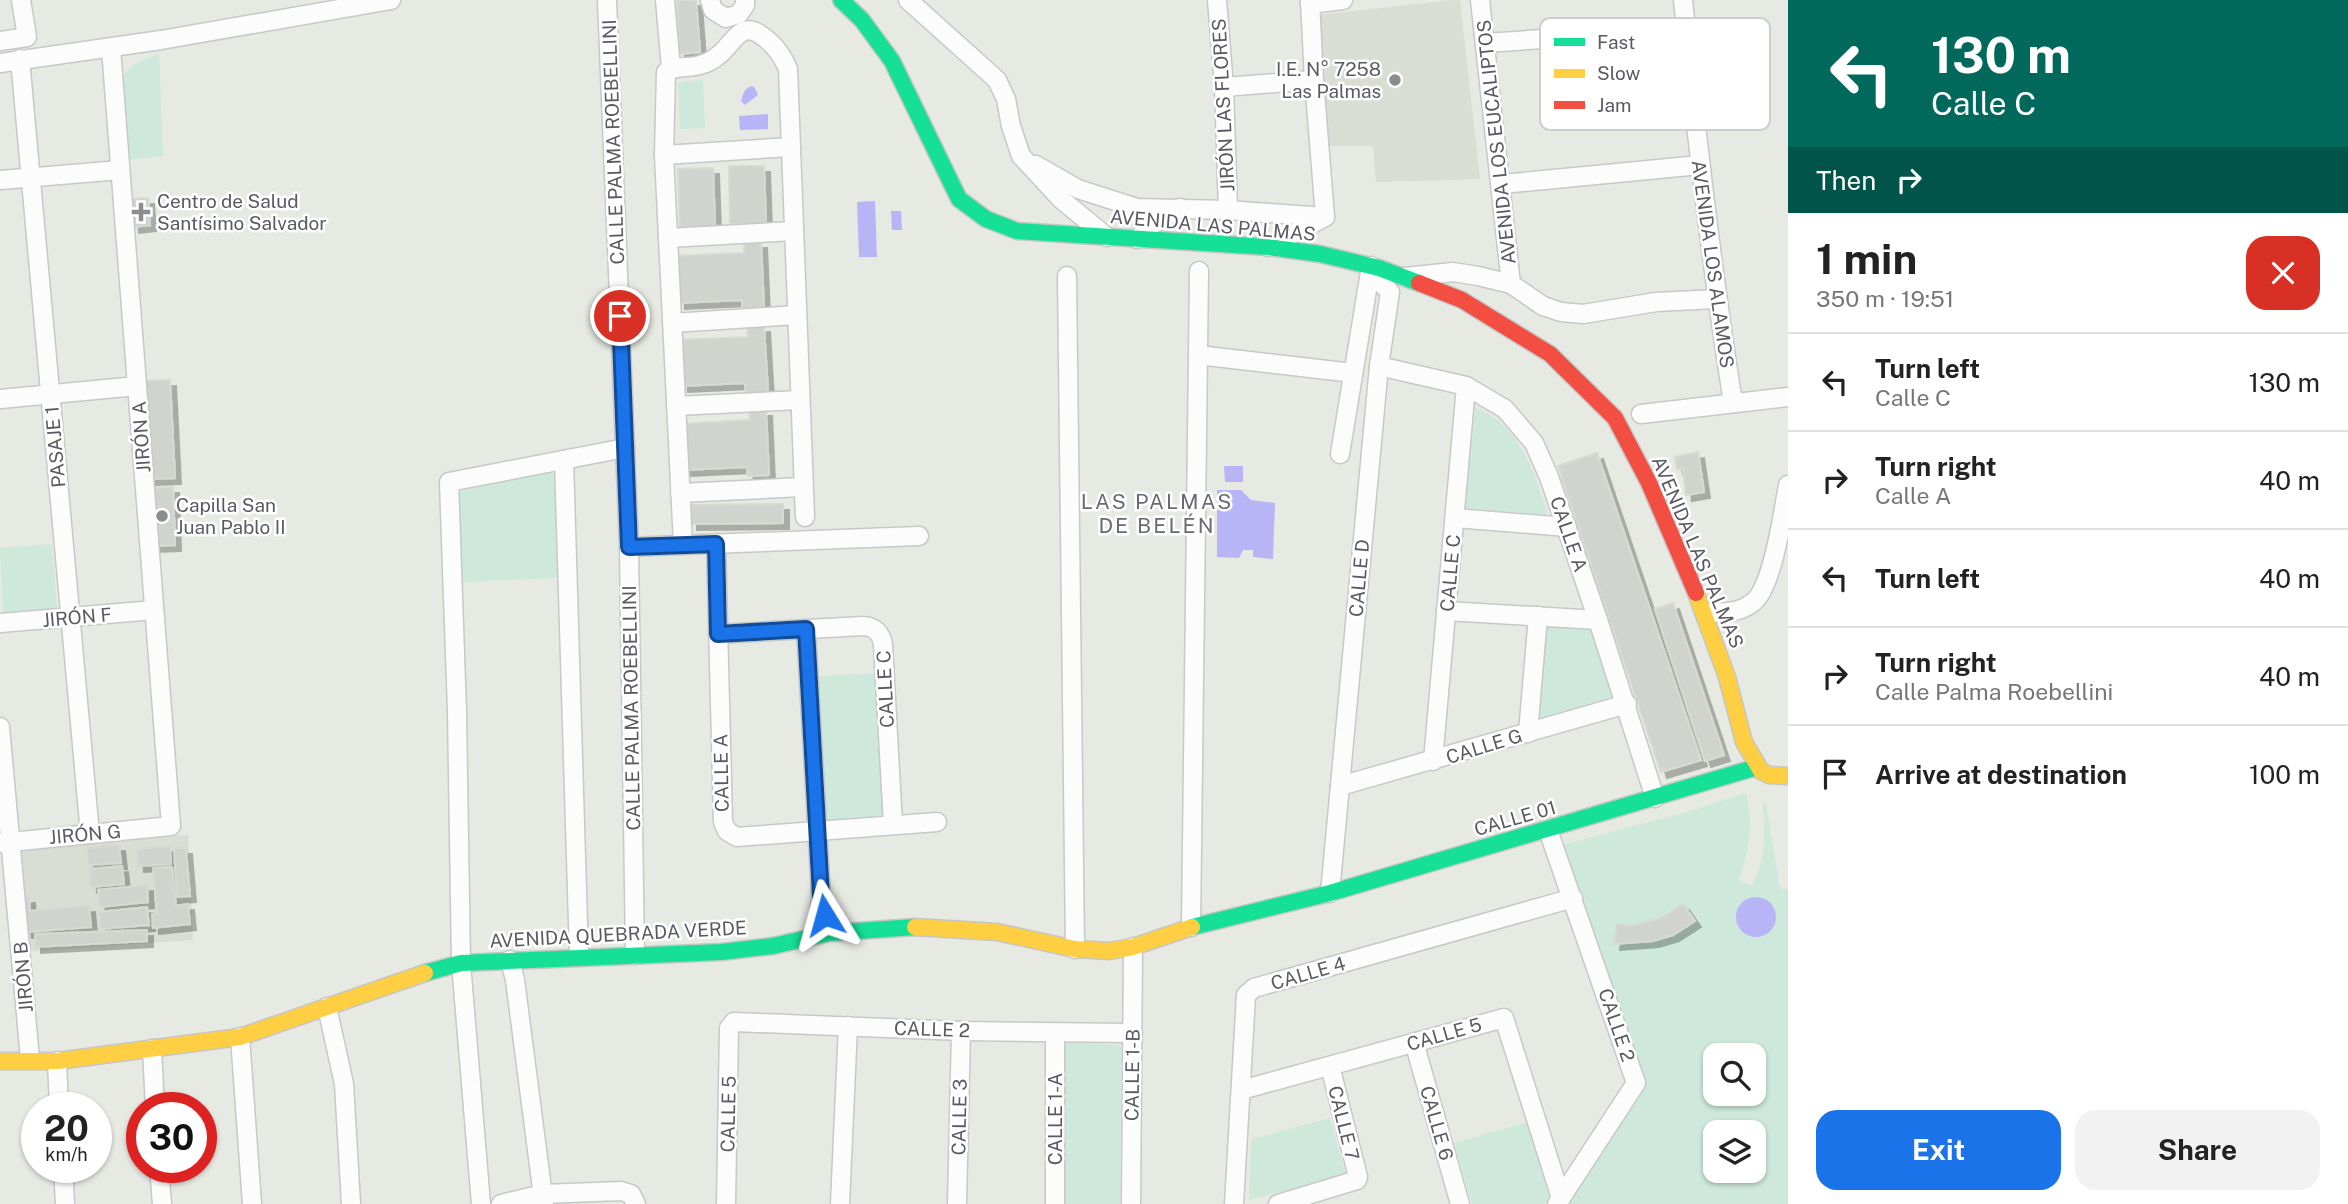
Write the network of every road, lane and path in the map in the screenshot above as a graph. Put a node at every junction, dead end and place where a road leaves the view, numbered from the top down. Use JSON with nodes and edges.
{"nodes":[{"id":1,"x":21,"y":0,"type":"edge"},
{"id":2,"x":391,"y":0,"type":"edge"},
{"id":3,"x":607,"y":0,"type":"edge"},
{"id":4,"x":665,"y":0,"type":"edge"},
{"id":5,"x":710,"y":0,"type":"edge"},
{"id":6,"x":841,"y":0,"type":"edge"},
{"id":7,"x":908,"y":0,"type":"edge"},
{"id":8,"x":1217,"y":0,"type":"edge"},
{"id":9,"x":1343,"y":0,"type":"edge"},
{"id":10,"x":1480,"y":0,"type":"edge"},
{"id":11,"x":1683,"y":0,"type":"edge"},
{"id":12,"x":1310,"y":2,"type":"edge"},
{"id":13,"x":1685,"y":18,"type":"edge"},
{"id":14,"x":740,"y":19,"type":"edge"},
{"id":15,"x":1540,"y":39,"type":"edge"},
{"id":16,"x":0,"y":41,"type":"edge"},
{"id":17,"x":1486,"y":43,"type":"junction"},
{"id":18,"x":111,"y":48,"type":"junction"},
{"id":19,"x":20,"y":59,"type":"junction"},
{"id":20,"x":0,"y":63,"type":"edge"},
{"id":21,"x":671,"y":68,"type":"junction"},
{"id":22,"x":1314,"y":80,"type":"junction"},
{"id":23,"x":1224,"y":87,"type":"junction"},
{"id":24,"x":1696,"y":130,"type":"edge"},
{"id":25,"x":791,"y":147,"type":"junction"},
{"id":26,"x":664,"y":155,"type":"junction"},
{"id":27,"x":1021,"y":156,"type":"junction"},
{"id":28,"x":1700,"y":165,"type":"junction"},
{"id":29,"x":120,"y":170,"type":"junction"},
{"id":30,"x":31,"y":177,"type":"junction"},
{"id":31,"x":0,"y":180,"type":"edge"},
{"id":32,"x":1502,"y":184,"type":"junction"},
{"id":33,"x":1180,"y":208,"type":"junction"},
{"id":34,"x":1228,"y":210,"type":"junction"},
{"id":35,"x":1325,"y":217,"type":"junction"},
{"id":36,"x":794,"y":231,"type":"junction"},
{"id":37,"x":1107,"y":237,"type":"junction"},
{"id":38,"x":668,"y":238,"type":"junction"},
{"id":39,"x":1137,"y":239,"type":"junction"},
{"id":40,"x":1268,"y":247,"type":"junction"},
{"id":41,"x":1371,"y":269,"type":"junction"},
{"id":42,"x":1199,"y":271,"type":"dead end"},
{"id":43,"x":1067,"y":276,"type":"dead end"},
{"id":44,"x":1402,"y":277,"type":"junction"},
{"id":45,"x":1511,"y":284,"type":"junction"},
{"id":46,"x":1716,"y":299,"type":"junction"},
{"id":47,"x":797,"y":314,"type":"junction"},
{"id":48,"x":672,"y":323,"type":"junction"},
{"id":49,"x":1198,"y":355,"type":"junction"},
{"id":50,"x":1379,"y":366,"type":"junction"},
{"id":51,"x":1353,"y":373,"type":"junction"},
{"id":52,"x":137,"y":386,"type":"junction"},
{"id":53,"x":1466,"y":386,"type":"junction"},
{"id":54,"x":50,"y":394,"type":"junction"},
{"id":55,"x":1788,"y":397,"type":"edge"},
{"id":56,"x":0,"y":399,"type":"edge"},
{"id":57,"x":800,"y":400,"type":"junction"},
{"id":58,"x":1732,"y":403,"type":"junction"},
{"id":59,"x":676,"y":406,"type":"junction"},
{"id":60,"x":1641,"y":414,"type":"dead end"},
{"id":61,"x":625,"y":448,"type":"junction"},
{"id":62,"x":1340,"y":454,"type":"dead end"},
{"id":63,"x":564,"y":460,"type":"junction"},
{"id":64,"x":1788,"y":485,"type":"edge"},
{"id":65,"x":803,"y":487,"type":"junction"},
{"id":66,"x":680,"y":493,"type":"junction"},
{"id":67,"x":805,"y":517,"type":"dead end"},
{"id":68,"x":1455,"y":518,"type":"junction"},
{"id":69,"x":1567,"y":527,"type":"junction"},
{"id":70,"x":919,"y":537,"type":"dead end"},
{"id":71,"x":716,"y":544,"type":"junction"},
{"id":72,"x":683,"y":545,"type":"junction"},
{"id":73,"x":629,"y":547,"type":"junction"},
{"id":74,"x":154,"y":610,"type":"junction"},
{"id":75,"x":1446,"y":611,"type":"junction"},
{"id":76,"x":1705,"y":613,"type":"junction"},
{"id":77,"x":1538,"y":616,"type":"junction"},
{"id":78,"x":71,"y":617,"type":"junction"},
{"id":79,"x":1598,"y":620,"type":"junction"},
{"id":80,"x":0,"y":623,"type":"edge"},
{"id":81,"x":806,"y":629,"type":"junction"},
{"id":82,"x":718,"y":634,"type":"junction"},
{"id":83,"x":1627,"y":704,"type":"junction"},
{"id":84,"x":0,"y":727,"type":"edge"},
{"id":85,"x":1528,"y":733,"type":"junction"},
{"id":86,"x":1433,"y":761,"type":"junction"},
{"id":87,"x":1757,"y":767,"type":"junction"},
{"id":88,"x":1788,"y":776,"type":"edge"},
{"id":89,"x":1340,"y":786,"type":"junction"},
{"id":90,"x":1655,"y":798,"type":"junction"},
{"id":91,"x":937,"y":822,"type":"dead end"},
{"id":92,"x":893,"y":825,"type":"junction"},
{"id":93,"x":171,"y":826,"type":"joint"},
{"id":94,"x":1548,"y":830,"type":"junction"},
{"id":95,"x":818,"y":831,"type":"junction"},
{"id":96,"x":90,"y":834,"type":"junction"},
{"id":97,"x":5,"y":842,"type":"edge"},
{"id":98,"x":1330,"y":893,"type":"junction"},
{"id":99,"x":1573,"y":898,"type":"junction"},
{"id":100,"x":1284,"y":905,"type":"joint"},
{"id":101,"x":1191,"y":927,"type":"junction"},
{"id":102,"x":824,"y":934,"type":"junction"},
{"id":103,"x":1133,"y":947,"type":"junction"},
{"id":104,"x":1074,"y":949,"type":"junction"},
{"id":105,"x":635,"y":955,"type":"junction"},
{"id":106,"x":579,"y":957,"type":"junction"},
{"id":107,"x":510,"y":960,"type":"junction"},
{"id":108,"x":461,"y":963,"type":"junction"},
{"id":109,"x":327,"y":1007,"type":"junction"},
{"id":110,"x":731,"y":1024,"type":"joint"},
{"id":111,"x":848,"y":1026,"type":"junction"},
{"id":112,"x":961,"y":1031,"type":"junction"},
{"id":113,"x":1055,"y":1033,"type":"junction"},
{"id":114,"x":1133,"y":1033,"type":"junction"},
{"id":115,"x":240,"y":1037,"type":"junction"},
{"id":116,"x":1414,"y":1042,"type":"junction"},
{"id":117,"x":152,"y":1049,"type":"junction"},
{"id":118,"x":30,"y":1059,"type":"junction"},
{"id":119,"x":0,"y":1061,"type":"edge"},
{"id":120,"x":57,"y":1061,"type":"junction"},
{"id":121,"x":1330,"y":1066,"type":"junction"},
{"id":122,"x":1241,"y":1090,"type":"junction"},
{"id":123,"x":58,"y":1092,"type":"edge"},
{"id":124,"x":154,"y":1092,"type":"edge"},
{"id":125,"x":64,"y":1183,"type":"edge"},
{"id":126,"x":160,"y":1183,"type":"edge"},
{"id":127,"x":544,"y":1199,"type":"edge"},
{"id":128,"x":1559,"y":1201,"type":"edge"},
{"id":129,"x":65,"y":1204,"type":"edge"},
{"id":130,"x":162,"y":1204,"type":"edge"},
{"id":131,"x":252,"y":1204,"type":"edge"},
{"id":132,"x":351,"y":1204,"type":"edge"},
{"id":133,"x":481,"y":1204,"type":"edge"},
{"id":134,"x":501,"y":1204,"type":"edge"},
{"id":135,"x":636,"y":1204,"type":"edge"},
{"id":136,"x":726,"y":1204,"type":"edge"},
{"id":137,"x":841,"y":1204,"type":"edge"},
{"id":138,"x":957,"y":1204,"type":"edge"},
{"id":139,"x":1055,"y":1204,"type":"edge"},
{"id":140,"x":1131,"y":1204,"type":"edge"},
{"id":141,"x":1234,"y":1204,"type":"edge"},
{"id":142,"x":1278,"y":1204,"type":"edge"},
{"id":143,"x":1460,"y":1204,"type":"edge"}],
"edges":[{"from":1,"to":16,"type":"street"},
{"from":2,"to":18,"type":"street"},
{"from":3,"to":61,"type":"street","name":"CALLE PALMA ROEBELLINI"},
{"from":4,"to":21,"type":"street"},
{"from":5,"to":14,"type":"street"},
{"from":6,"to":37,"type":"street","name":"AVENIDA LAS PALMAS"},
{"from":7,"to":27,"type":"street"},
{"from":8,"to":23,"type":"street","name":"JIRÓN LAS FLORES"},
{"from":9,"to":12,"type":"street"},
{"from":10,"to":17,"type":"street","name":"AVENIDA LOS EUCALIPTOS"},
{"from":11,"to":13,"type":"street","name":"AVENIDA LOS ALAMOS"},
{"from":12,"to":22,"type":"street"},
{"from":14,"to":21,"type":"street"},
{"from":14,"to":25,"type":"street"},
{"from":15,"to":17,"type":"street"},
{"from":17,"to":32,"type":"street","name":"AVENIDA LOS EUCALIPTOS"},
{"from":18,"to":19,"type":"street"},
{"from":18,"to":29,"type":"street","name":"JIRÓN A"},
{"from":19,"to":20,"type":"street"},
{"from":19,"to":30,"type":"street","name":"PASAJE 1"},
{"from":21,"to":26,"type":"street"},
{"from":22,"to":23,"type":"street"},
{"from":22,"to":35,"type":"street"},
{"from":23,"to":34,"type":"street","name":"JIRÓN LAS FLORES"},
{"from":24,"to":28,"type":"street","name":"AVENIDA LOS ALAMOS"},
{"from":25,"to":26,"type":"street"},
{"from":25,"to":36,"type":"street"},
{"from":26,"to":38,"type":"street"},
{"from":27,"to":33,"type":"street"},
{"from":27,"to":37,"type":"street"},
{"from":28,"to":32,"type":"street"},
{"from":28,"to":46,"type":"street","name":"AVENIDA LOS ALAMOS"},
{"from":29,"to":30,"type":"street"},
{"from":29,"to":52,"type":"street","name":"JIRÓN A"},
{"from":30,"to":31,"type":"street"},
{"from":30,"to":54,"type":"street","name":"PASAJE 1"},
{"from":32,"to":45,"type":"street","name":"AVENIDA LOS EUCALIPTOS"},
{"from":33,"to":34,"type":"street"},
{"from":33,"to":39,"type":"street"},
{"from":34,"to":35,"type":"street"},
{"from":35,"to":40,"type":"street"},
{"from":36,"to":38,"type":"street"},
{"from":36,"to":47,"type":"street"},
{"from":37,"to":39,"type":"street","name":"AVENIDA LAS PALMAS"},
{"from":38,"to":48,"type":"street"},
{"from":39,"to":40,"type":"street","name":"AVENIDA LAS PALMAS"},
{"from":40,"to":41,"type":"street","name":"AVENIDA LAS PALMAS"},
{"from":41,"to":44,"type":"street","name":"AVENIDA LAS PALMAS"},
{"from":41,"to":50,"type":"street","name":"CALLE D"},
{"from":41,"to":51,"type":"street"},
{"from":42,"to":49,"type":"street"},
{"from":43,"to":104,"type":"street"},
{"from":44,"to":45,"type":"street"},
{"from":44,"to":76,"type":"street","name":"AVENIDA LAS PALMAS"},
{"from":45,"to":46,"type":"street"},
{"from":46,"to":58,"type":"street","name":"AVENIDA LOS ALAMOS"},
{"from":47,"to":48,"type":"street"},
{"from":47,"to":57,"type":"street"},
{"from":48,"to":59,"type":"street"},
{"from":49,"to":51,"type":"street"},
{"from":49,"to":101,"type":"street"},
{"from":50,"to":53,"type":"street","name":"CALLE A"},
{"from":50,"to":89,"type":"street","name":"CALLE D"},
{"from":51,"to":62,"type":"street"},
{"from":52,"to":54,"type":"street"},
{"from":52,"to":74,"type":"street","name":"JIRÓN A"},
{"from":53,"to":68,"type":"street","name":"CALLE C"},
{"from":53,"to":69,"type":"street","name":"CALLE A"},
{"from":54,"to":56,"type":"street"},
{"from":54,"to":78,"type":"street","name":"PASAJE 1"},
{"from":55,"to":58,"type":"street"},
{"from":57,"to":59,"type":"street"},
{"from":57,"to":65,"type":"street"},
{"from":58,"to":60,"type":"street"},
{"from":59,"to":66,"type":"street"},
{"from":61,"to":63,"type":"street"},
{"from":61,"to":73,"type":"street","name":"CALLE PALMA ROEBELLINI"},
{"from":63,"to":106,"type":"street"},
{"from":63,"to":108,"type":"street"},
{"from":64,"to":76,"type":"street"},
{"from":65,"to":66,"type":"street"},
{"from":65,"to":67,"type":"street"},
{"from":66,"to":72,"type":"street"},
{"from":68,"to":69,"type":"street"},
{"from":68,"to":75,"type":"street","name":"CALLE C"},
{"from":69,"to":79,"type":"street","name":"CALLE A"},
{"from":70,"to":71,"type":"street"},
{"from":71,"to":72,"type":"street"},
{"from":71,"to":82,"type":"street","name":"CALLE A"},
{"from":72,"to":73,"type":"street"},
{"from":73,"to":105,"type":"street","name":"CALLE PALMA ROEBELLINI"},
{"from":74,"to":78,"type":"street","name":"JIRÓN F"},
{"from":74,"to":93,"type":"street","name":"JIRÓN A"},
{"from":75,"to":77,"type":"street"},
{"from":75,"to":86,"type":"street","name":"CALLE C"},
{"from":76,"to":87,"type":"street","name":"AVENIDA LAS PALMAS"},
{"from":77,"to":79,"type":"street"},
{"from":77,"to":85,"type":"street"},
{"from":78,"to":80,"type":"street","name":"JIRÓN F"},
{"from":78,"to":96,"type":"street","name":"PASAJE 1"},
{"from":79,"to":83,"type":"street","name":"CALLE A"},
{"from":81,"to":82,"type":"street","name":"CALLE C"},
{"from":81,"to":92,"type":"street","name":"CALLE C"},
{"from":81,"to":95,"type":"street"},
{"from":82,"to":95,"type":"street","name":"CALLE A"},
{"from":83,"to":85,"type":"street","name":"CALLE G"},
{"from":83,"to":90,"type":"street","name":"CALLE A"},
{"from":84,"to":97,"type":"street","name":"JIRÓN B"},
{"from":85,"to":86,"type":"street","name":"CALLE G"},
{"from":86,"to":89,"type":"street","name":"CALLE G"},
{"from":87,"to":88,"type":"street"},
{"from":87,"to":90,"type":"street","name":"CALLE 01"},
{"from":89,"to":98,"type":"street","name":"CALLE D"},
{"from":90,"to":94,"type":"street","name":"CALLE 01"},
{"from":91,"to":92,"type":"street","name":"CALLE A"},
{"from":92,"to":95,"type":"street","name":"CALLE A"},
{"from":93,"to":96,"type":"street","name":"JIRÓN G"},
{"from":94,"to":98,"type":"street","name":"CALLE 01"},
{"from":94,"to":99,"type":"street","name":"CALLE 2"},
{"from":95,"to":102,"type":"street"},
{"from":96,"to":97,"type":"street","name":"JIRÓN G"},
{"from":97,"to":118,"type":"street","name":"JIRÓN B"},
{"from":98,"to":100,"type":"street","name":"CALLE 01"},
{"from":99,"to":122,"type":"street","name":"CALLE 4"},
{"from":99,"to":128,"type":"street","name":"CALLE 2"},
{"from":100,"to":101,"type":"street","name":"AVENIDA QUEBRADA VERDE"},
{"from":101,"to":103,"type":"street","name":"AVENIDA QUEBRADA VERDE"},
{"from":102,"to":104,"type":"street","name":"AVENIDA QUEBRADA VERDE"},
{"from":102,"to":105,"type":"street","name":"AVENIDA QUEBRADA VERDE"},
{"from":103,"to":104,"type":"street","name":"AVENIDA QUEBRADA VERDE"},
{"from":103,"to":114,"type":"street","name":"CALLE 1-B"},
{"from":105,"to":106,"type":"street","name":"AVENIDA QUEBRADA VERDE"},
{"from":106,"to":107,"type":"street","name":"AVENIDA QUEBRADA VERDE"},
{"from":107,"to":108,"type":"street","name":"AVENIDA QUEBRADA VERDE"},
{"from":107,"to":127,"type":"street"},
{"from":108,"to":109,"type":"street","name":"AVENIDA QUEBRADA VERDE"},
{"from":108,"to":133,"type":"street"},
{"from":109,"to":115,"type":"street","name":"AVENIDA QUEBRADA VERDE"},
{"from":109,"to":132,"type":"street"},
{"from":110,"to":111,"type":"street","name":"CALLE 2"},
{"from":110,"to":136,"type":"street","name":"CALLE 5"},
{"from":111,"to":112,"type":"street","name":"CALLE 2"},
{"from":111,"to":137,"type":"street"},
{"from":112,"to":113,"type":"street","name":"CALLE 2"},
{"from":112,"to":138,"type":"street","name":"CALLE 3"},
{"from":113,"to":114,"type":"street","name":"CALLE 2"},
{"from":113,"to":139,"type":"street","name":"CALLE 1-A"},
{"from":114,"to":140,"type":"street","name":"CALLE 1-B"},
{"from":115,"to":117,"type":"street","name":"AVENIDA QUEBRADA VERDE"},
{"from":115,"to":131,"type":"street"},
{"from":116,"to":121,"type":"street","name":"CALLE 5"},
{"from":116,"to":128,"type":"street","name":"CALLE 5"},
{"from":116,"to":143,"type":"street","name":"CALLE 6"},
{"from":117,"to":120,"type":"street","name":"AVENIDA QUEBRADA VERDE"},
{"from":117,"to":124,"type":"street"},
{"from":118,"to":119,"type":"street","name":"AVENIDA QUEBRADA VERDE"},
{"from":118,"to":120,"type":"street","name":"AVENIDA QUEBRADA VERDE"},
{"from":120,"to":123,"type":"street"},
{"from":121,"to":122,"type":"street","name":"CALLE 5"},
{"from":121,"to":142,"type":"street","name":"CALLE 7"},
{"from":122,"to":141,"type":"street","name":"CALLE 4"},
{"from":125,"to":129,"type":"street"},
{"from":126,"to":130,"type":"street"},
{"from":127,"to":134,"type":"street"},
{"from":127,"to":135,"type":"street"}]}
